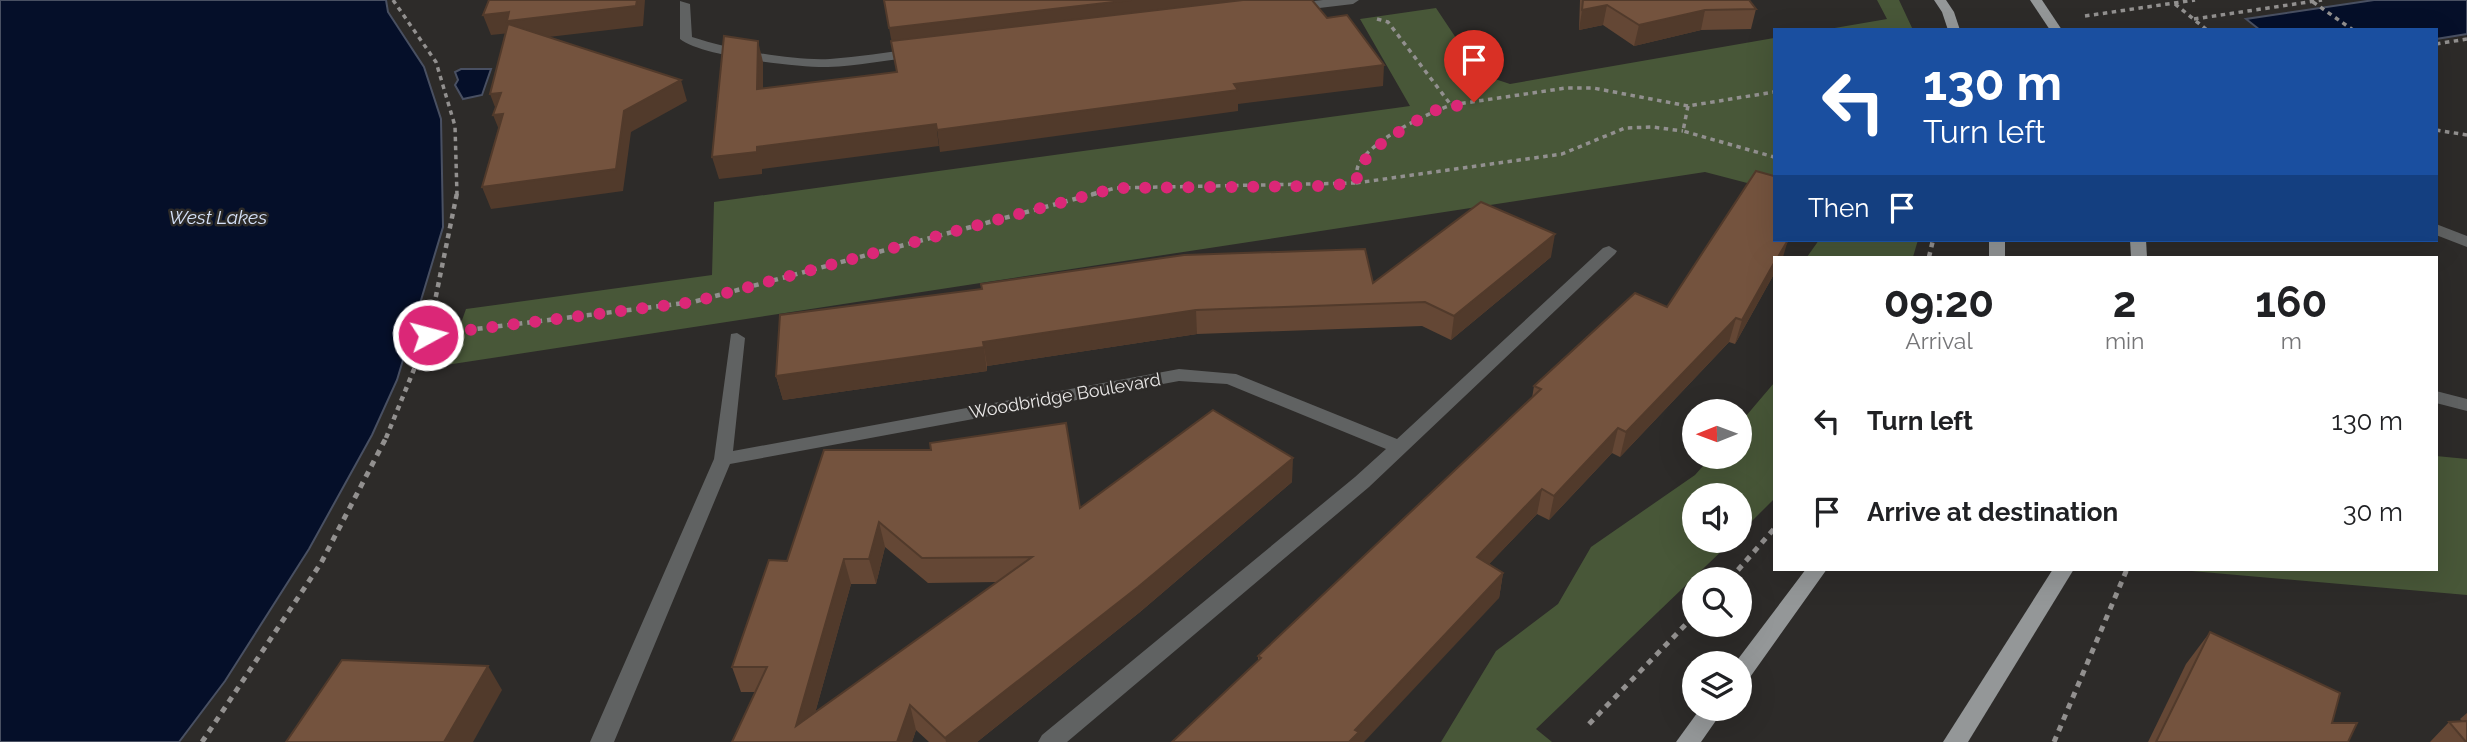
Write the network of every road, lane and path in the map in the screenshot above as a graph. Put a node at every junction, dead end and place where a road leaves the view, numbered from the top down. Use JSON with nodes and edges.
{"nodes":[{"id":1,"x":393,"y":0,"type":"edge"},
{"id":2,"x":1353,"y":0,"type":"edge"},
{"id":3,"x":1940,"y":0,"type":"edge"},
{"id":4,"x":2036,"y":0,"type":"edge"},
{"id":5,"x":2195,"y":0,"type":"edge"},
{"id":6,"x":2322,"y":0,"type":"edge"},
{"id":7,"x":2312,"y":1,"type":"edge"},
{"id":8,"x":2175,"y":3,"type":"junction"},
{"id":9,"x":684,"y":4,"type":"dead end"},
{"id":10,"x":1279,"y":9,"type":"edge"},
{"id":11,"x":2085,"y":16,"type":"dead end"},
{"id":12,"x":1374,"y":19,"type":"dead end"},
{"id":13,"x":2194,"y":19,"type":"junction"},
{"id":14,"x":1953,"y":28,"type":"edge"},
{"id":15,"x":2055,"y":28,"type":"edge"},
{"id":16,"x":2205,"y":28,"type":"edge"},
{"id":17,"x":2350,"y":28,"type":"edge"},
{"id":18,"x":2467,"y":39,"type":"edge"},
{"id":19,"x":2438,"y":44,"type":"edge"},
{"id":20,"x":923,"y":52,"type":"edge"},
{"id":21,"x":1773,"y":92,"type":"edge"},
{"id":22,"x":1451,"y":105,"type":"junction"},
{"id":23,"x":1688,"y":106,"type":"junction"},
{"id":24,"x":2438,"y":130,"type":"edge"},
{"id":25,"x":1683,"y":131,"type":"junction"},
{"id":26,"x":2467,"y":135,"type":"edge"},
{"id":27,"x":1773,"y":157,"type":"edge"},
{"id":28,"x":1356,"y":183,"type":"junction"},
{"id":29,"x":2438,"y":230,"type":"edge"},
{"id":30,"x":2467,"y":242,"type":"edge"},
{"id":31,"x":1609,"y":251,"type":"dead end"},
{"id":32,"x":428,"y":335,"type":"junction"},
{"id":33,"x":737,"y":338,"type":"dead end"},
{"id":34,"x":2438,"y":398,"type":"edge"},
{"id":35,"x":2467,"y":405,"type":"edge"},
{"id":36,"x":1397,"y":446,"type":"junction"},
{"id":37,"x":723,"y":459,"type":"junction"},
{"id":38,"x":1773,"y":530,"type":"edge"},
{"id":39,"x":1741,"y":567,"type":"edge"},
{"id":40,"x":1816,"y":571,"type":"edge"},
{"id":41,"x":2063,"y":571,"type":"edge"},
{"id":42,"x":2126,"y":571,"type":"edge"},
{"id":43,"x":1682,"y":628,"type":"edge"},
{"id":44,"x":1752,"y":658,"type":"edge"},
{"id":45,"x":1704,"y":721,"type":"edge"},
{"id":46,"x":1589,"y":724,"type":"dead end"},
{"id":47,"x":202,"y":742,"type":"edge"},
{"id":48,"x":602,"y":742,"type":"edge"},
{"id":49,"x":1050,"y":742,"type":"edge"},
{"id":50,"x":1688,"y":742,"type":"edge"},
{"id":51,"x":1955,"y":742,"type":"edge"},
{"id":52,"x":2054,"y":742,"type":"edge"}],
"edges":[{"from":1,"to":32,"type":"path"},
{"from":2,"to":10,"type":"street"},
{"from":3,"to":14,"type":"main road"},
{"from":4,"to":15,"type":"main road"},
{"from":5,"to":8,"type":"path"},
{"from":6,"to":7,"type":"path"},
{"from":7,"to":13,"type":"path"},
{"from":7,"to":17,"type":"path"},
{"from":8,"to":11,"type":"path"},
{"from":8,"to":13,"type":"path"},
{"from":9,"to":20,"type":"street"},
{"from":12,"to":22,"type":"path"},
{"from":13,"to":16,"type":"path"},
{"from":18,"to":19,"type":"path"},
{"from":21,"to":23,"type":"path"},
{"from":22,"to":23,"type":"path"},
{"from":22,"to":28,"type":"path"},
{"from":23,"to":25,"type":"path"},
{"from":24,"to":26,"type":"path"},
{"from":25,"to":27,"type":"path"},
{"from":25,"to":28,"type":"path"},
{"from":28,"to":32,"type":"path"},
{"from":29,"to":30,"type":"street"},
{"from":31,"to":36,"type":"street"},
{"from":32,"to":47,"type":"path"},
{"from":33,"to":37,"type":"street"},
{"from":34,"to":35,"type":"street"},
{"from":36,"to":37,"type":"street","name":"Woodbridge Boulevard"},
{"from":36,"to":49,"type":"street"},
{"from":37,"to":48,"type":"street"},
{"from":38,"to":39,"type":"path"},
{"from":40,"to":44,"type":"main road"},
{"from":41,"to":51,"type":"main road"},
{"from":42,"to":52,"type":"path"},
{"from":43,"to":46,"type":"path"},
{"from":45,"to":50,"type":"main road"}]}
